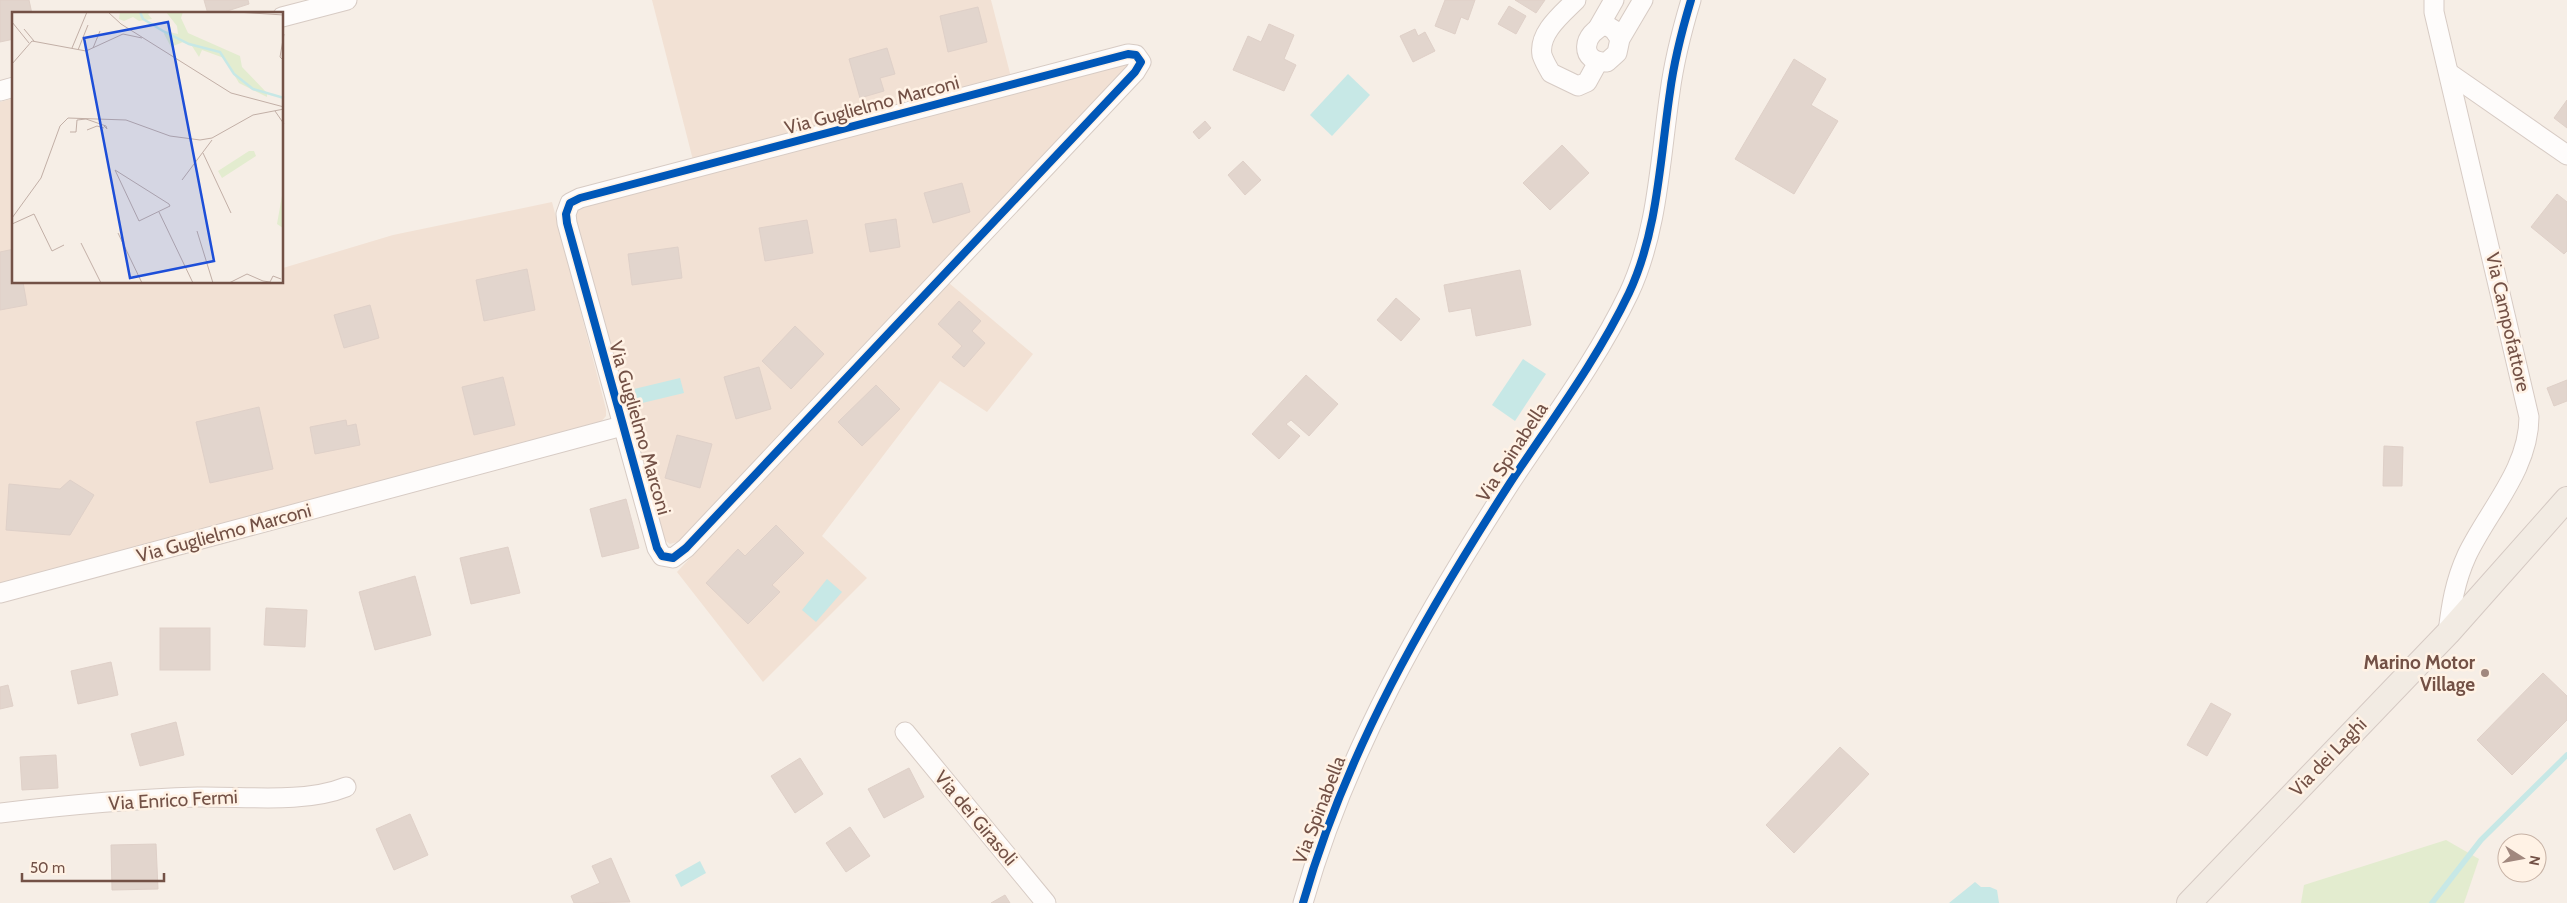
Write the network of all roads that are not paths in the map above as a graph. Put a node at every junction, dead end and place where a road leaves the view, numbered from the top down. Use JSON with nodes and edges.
{"nodes":[{"id":1,"x":346,"y":0,"type":"edge"},
{"id":2,"x":1576,"y":0,"type":"edge"},
{"id":3,"x":1614,"y":0,"type":"edge"},
{"id":4,"x":1643,"y":0,"type":"edge"},
{"id":5,"x":1691,"y":0,"type":"edge"},
{"id":6,"x":2434,"y":0,"type":"edge"},
{"id":7,"x":284,"y":16,"type":"edge"},
{"id":8,"x":1598,"y":28,"type":"junction"},
{"id":9,"x":1620,"y":38,"type":"junction"},
{"id":10,"x":1598,"y":62,"type":"junction"},
{"id":11,"x":2449,"y":73,"type":"junction"},
{"id":12,"x":2567,"y":155,"type":"edge"},
{"id":13,"x":622,"y":426,"type":"junction"},
{"id":14,"x":2567,"y":499,"type":"edge"},
{"id":15,"x":0,"y":593,"type":"edge"},
{"id":16,"x":2448,"y":633,"type":"junction"},
{"id":17,"x":905,"y":732,"type":"dead end"},
{"id":18,"x":346,"y":787,"type":"dead end"},
{"id":19,"x":0,"y":813,"type":"edge"},
{"id":20,"x":1046,"y":903,"type":"edge"},
{"id":21,"x":1303,"y":903,"type":"edge"},
{"id":22,"x":2189,"y":903,"type":"edge"}],
"edges":[{"from":1,"to":7,"type":"street"},
{"from":2,"to":10,"type":"street"},
{"from":3,"to":8,"type":"street"},
{"from":4,"to":9,"type":"street"},
{"from":5,"to":21,"type":"street","name":"Via Spinabella"},
{"from":6,"to":11,"type":"street","name":"Via Campofattore"},
{"from":8,"to":9,"type":"street"},
{"from":8,"to":10,"type":"street"},
{"from":9,"to":10,"type":"street"},
{"from":11,"to":12,"type":"street"},
{"from":11,"to":16,"type":"street","name":"Via Campofattore"},
{"from":13,"to":13,"type":"street","name":"Via Guglielmo Marconi"},
{"from":13,"to":15,"type":"street","name":"Via Guglielmo Marconi"},
{"from":14,"to":16,"type":"main road","name":"Via dei Laghi"},
{"from":16,"to":22,"type":"main road","name":"Via dei Laghi"},
{"from":17,"to":20,"type":"street","name":"Via dei Girasoli"},
{"from":18,"to":19,"type":"street","name":"Via Enrico Fermi"}]}
